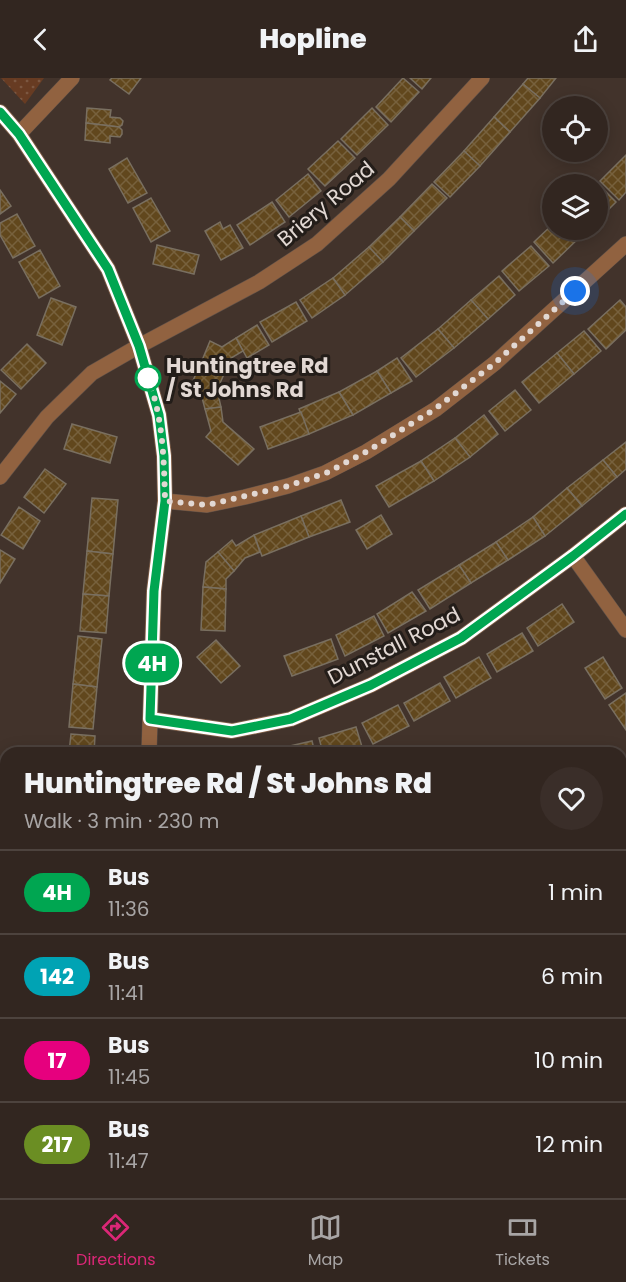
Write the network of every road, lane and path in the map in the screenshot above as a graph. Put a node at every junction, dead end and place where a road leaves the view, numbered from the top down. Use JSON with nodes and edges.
{"nodes":[{"id":1,"x":72,"y":78,"type":"edge"},
{"id":2,"x":482,"y":78,"type":"edge"},
{"id":3,"x":0,"y":112,"type":"edge"},
{"id":4,"x":19,"y":134,"type":"junction"},
{"id":5,"x":626,"y":244,"type":"edge"},
{"id":6,"x":139,"y":346,"type":"junction"},
{"id":7,"x":0,"y":477,"type":"edge"},
{"id":8,"x":165,"y":501,"type":"junction"},
{"id":9,"x":626,"y":514,"type":"edge"},
{"id":10,"x":573,"y":556,"type":"junction"},
{"id":11,"x":626,"y":630,"type":"edge"},
{"id":12,"x":150,"y":719,"type":"junction"},
{"id":13,"x":149,"y":747,"type":"edge"}],
"edges":[{"from":1,"to":4,"type":"street"},
{"from":2,"to":6,"type":"street","name":"Briery Road"},
{"from":3,"to":4,"type":"street"},
{"from":4,"to":6,"type":"street"},
{"from":5,"to":8,"type":"street"},
{"from":6,"to":7,"type":"street","name":"Briery Road"},
{"from":6,"to":8,"type":"street"},
{"from":8,"to":12,"type":"street"},
{"from":9,"to":10,"type":"street","name":"Dunstall Road"},
{"from":10,"to":11,"type":"street"},
{"from":10,"to":12,"type":"street","name":"Dunstall Road"},
{"from":12,"to":13,"type":"street"}]}
